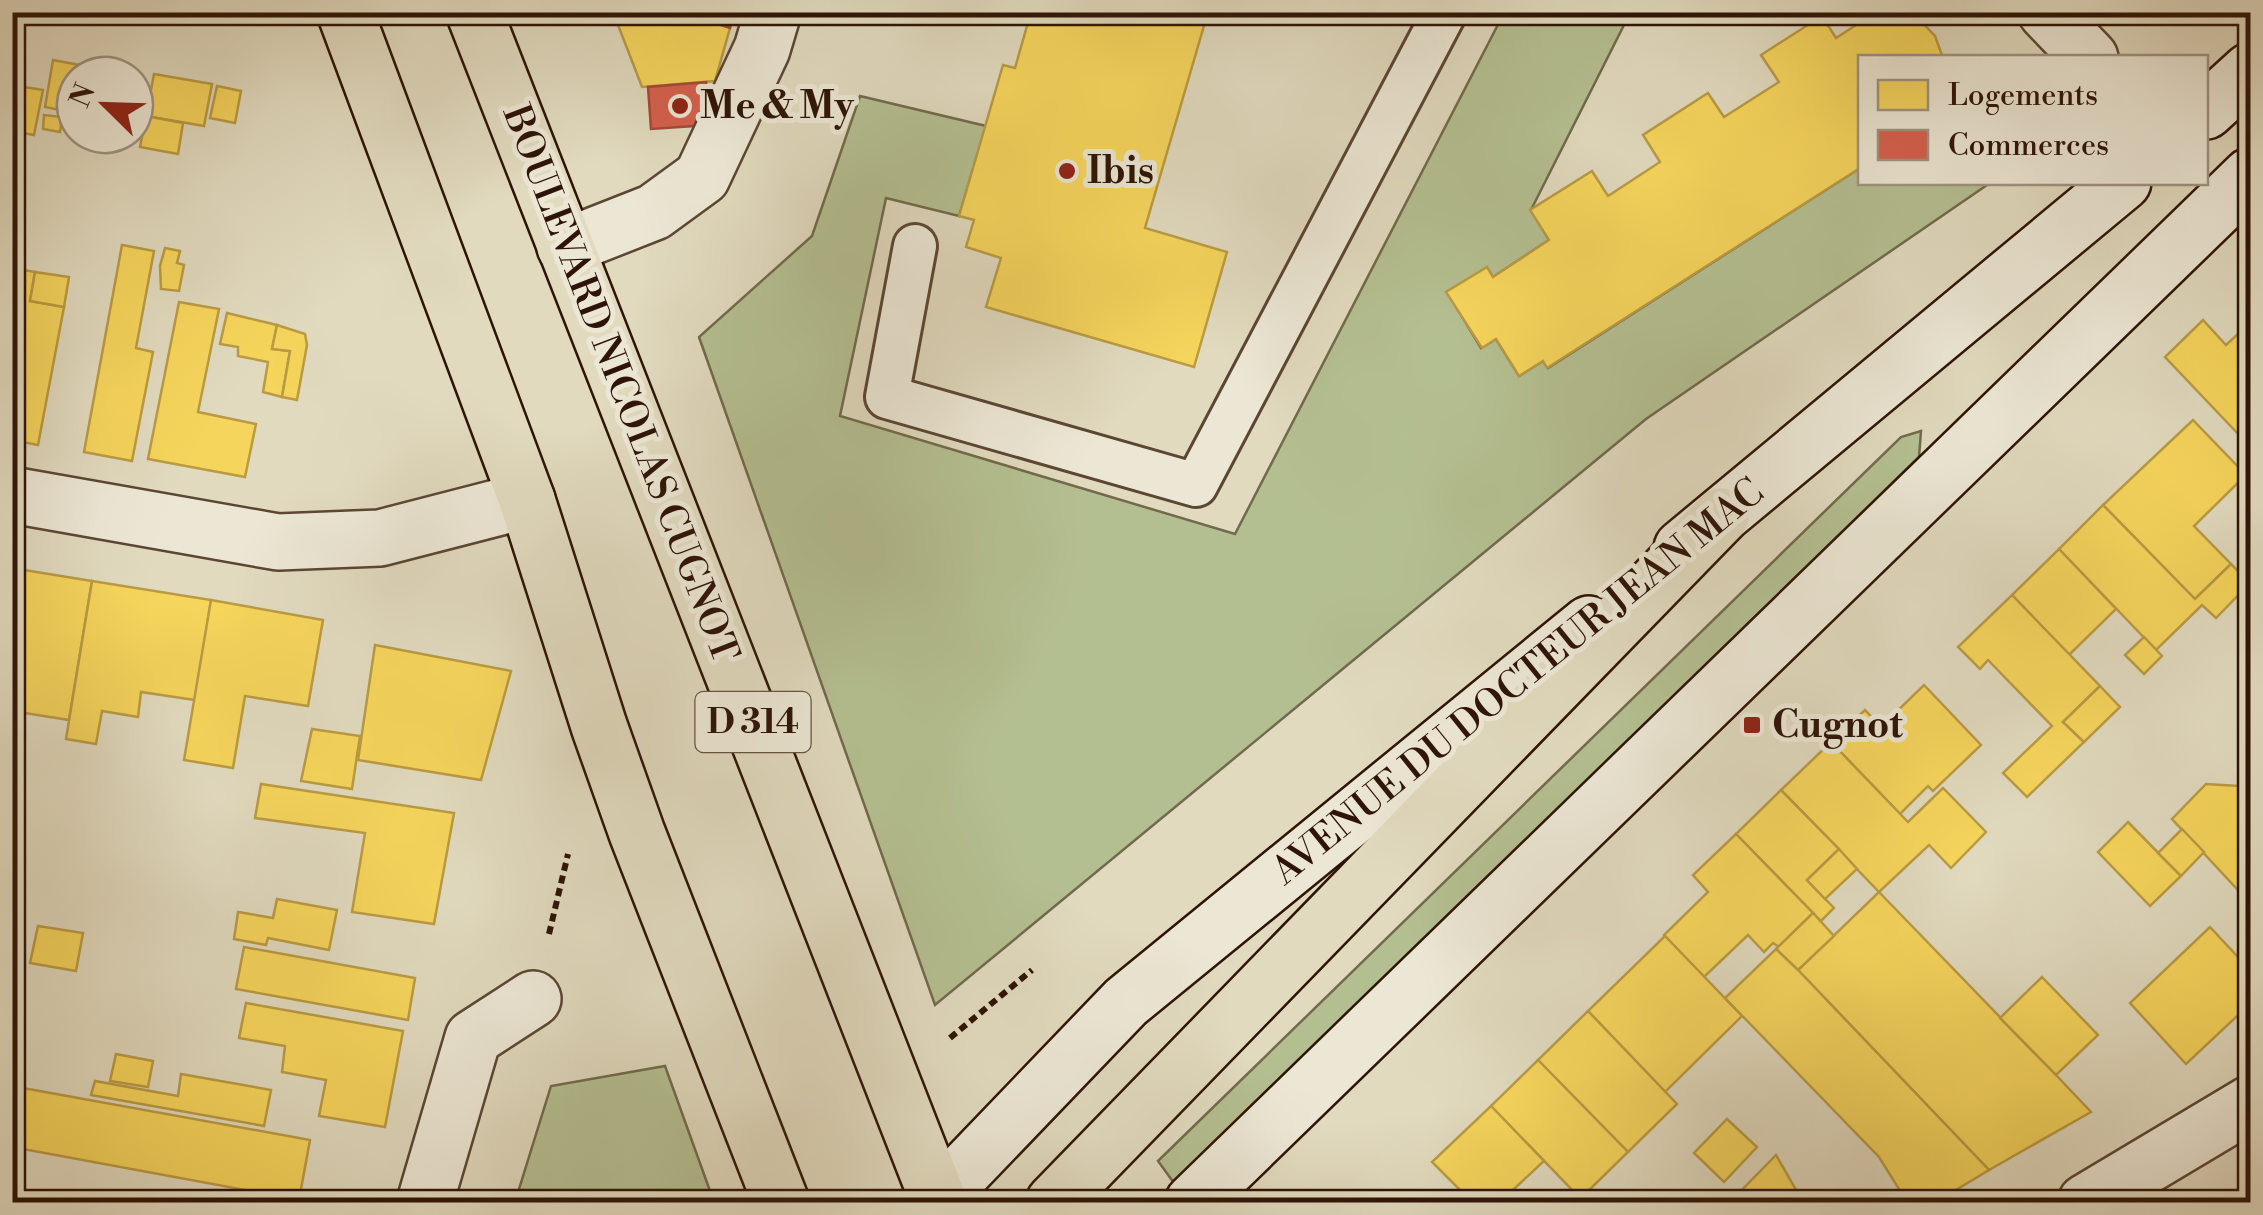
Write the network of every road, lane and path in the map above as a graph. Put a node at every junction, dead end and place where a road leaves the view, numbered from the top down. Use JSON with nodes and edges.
{"nodes":[{"id":1,"x":345,"y":12,"type":"edge"},
{"id":2,"x":474,"y":12,"type":"edge"},
{"id":3,"x":773,"y":12,"type":"edge"},
{"id":4,"x":1445,"y":12,"type":"edge"},
{"id":5,"x":2046,"y":12,"type":"edge"},
{"id":6,"x":2087,"y":55,"type":"edge"},
{"id":7,"x":2250,"y":71,"type":"edge"},
{"id":8,"x":2208,"y":109,"type":"edge"},
{"id":9,"x":2250,"y":176,"type":"edge"},
{"id":10,"x":2119,"y":185,"type":"edge"},
{"id":11,"x":915,"y":246,"type":"dead end"},
{"id":12,"x":565,"y":247,"type":"junction"},
{"id":13,"x":12,"y":495,"type":"edge"},
{"id":14,"x":527,"y":500,"type":"junction"},
{"id":15,"x":1720,"y":516,"type":"junction"},
{"id":16,"x":568,"y":853,"type":"dead end"},
{"id":17,"x":1032,"y":970,"type":"dead end"},
{"id":18,"x":533,"y":998,"type":"joint"},
{"id":19,"x":944,"y":1042,"type":"dead end"},
{"id":20,"x":2250,"y":1104,"type":"edge"},
{"id":21,"x":937,"y":1201,"type":"edge"},
{"id":22,"x":424,"y":1202,"type":"edge"},
{"id":23,"x":781,"y":1202,"type":"edge"},
{"id":24,"x":1054,"y":1202,"type":"edge"},
{"id":25,"x":1193,"y":1202,"type":"edge"},
{"id":26,"x":2086,"y":1202,"type":"edge"}],
"edges":[{"from":1,"to":14,"type":"main road"},
{"from":2,"to":12,"type":"main road","name":"BOULEVARD NICOLAS CUGNOT","number":"D 314"},
{"from":3,"to":12,"type":"main road"},
{"from":4,"to":11,"type":"lane"},
{"from":5,"to":6,"type":"main road"},
{"from":7,"to":8,"type":"main road"},
{"from":9,"to":25,"type":"main road"},
{"from":10,"to":15,"type":"main road","name":"AVENUE DU DOCTEUR JEAN MAC"},
{"from":12,"to":21,"type":"main road","name":"BOULEVARD NICOLAS CUGNOT","number":"D 314"},
{"from":13,"to":14,"type":"main road"},
{"from":14,"to":23,"type":"main road"},
{"from":15,"to":21,"type":"main road","name":"AVENUE DU DOCTEUR JEAN MAC"},
{"from":15,"to":24,"type":"main road"},
{"from":16,"to":18,"type":"path"},
{"from":17,"to":19,"type":"path"},
{"from":18,"to":22,"type":"main road"},
{"from":20,"to":26,"type":"main road"}]}
